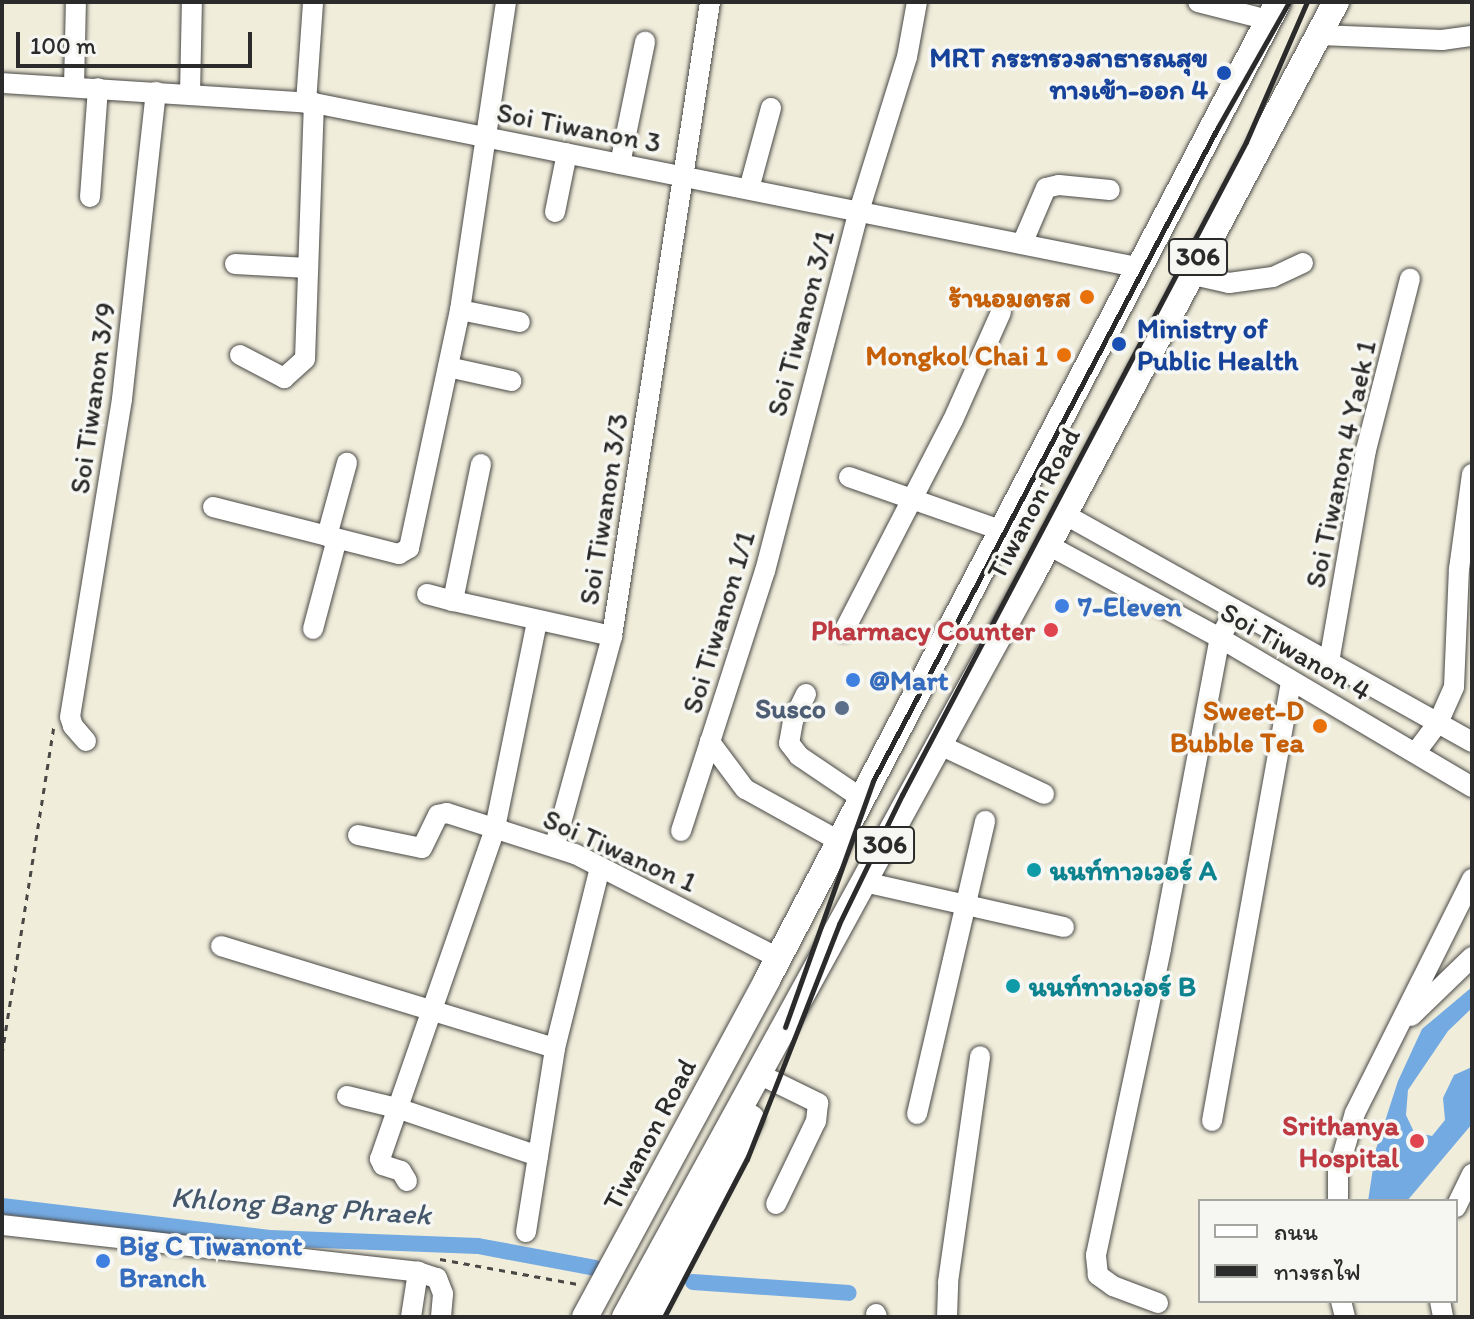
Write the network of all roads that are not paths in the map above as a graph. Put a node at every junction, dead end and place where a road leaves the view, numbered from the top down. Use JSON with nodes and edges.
{"nodes":[{"id":1,"x":76,"y":2,"type":"edge"},
{"id":2,"x":192,"y":2,"type":"edge"},
{"id":3,"x":313,"y":2,"type":"edge"},
{"id":4,"x":506,"y":2,"type":"edge"},
{"id":5,"x":710,"y":2,"type":"edge"},
{"id":6,"x":917,"y":2,"type":"edge"},
{"id":7,"x":1198,"y":2,"type":"edge"},
{"id":8,"x":1336,"y":2,"type":"edge"},
{"id":9,"x":1273,"y":11,"type":"edge"},
{"id":10,"x":1320,"y":35,"type":"junction"},
{"id":11,"x":1472,"y":36,"type":"edge"},
{"id":12,"x":645,"y":42,"type":"dead end"},
{"id":13,"x":2,"y":83,"type":"edge"},
{"id":14,"x":74,"y":87,"type":"junction"},
{"id":15,"x":98,"y":88,"type":"junction"},
{"id":16,"x":156,"y":92,"type":"junction"},
{"id":17,"x":190,"y":94,"type":"junction"},
{"id":18,"x":310,"y":103,"type":"junction"},
{"id":19,"x":771,"y":108,"type":"dead end"},
{"id":20,"x":485,"y":137,"type":"junction"},
{"id":21,"x":567,"y":153,"type":"junction"},
{"id":22,"x":620,"y":164,"type":"junction"},
{"id":23,"x":683,"y":176,"type":"junction"},
{"id":24,"x":749,"y":189,"type":"junction"},
{"id":25,"x":1110,"y":190,"type":"dead end"},
{"id":26,"x":90,"y":197,"type":"dead end"},
{"id":27,"x":859,"y":211,"type":"junction"},
{"id":28,"x":555,"y":212,"type":"dead end"},
{"id":29,"x":1022,"y":244,"type":"junction"},
{"id":30,"x":1303,"y":263,"type":"dead end"},
{"id":31,"x":235,"y":264,"type":"dead end"},
{"id":32,"x":308,"y":268,"type":"junction"},
{"id":33,"x":1141,"y":268,"type":"junction"},
{"id":34,"x":1189,"y":274,"type":"junction"},
{"id":35,"x":1410,"y":279,"type":"dead end"},
{"id":36,"x":460,"y":310,"type":"junction"},
{"id":37,"x":1001,"y":312,"type":"dead end"},
{"id":38,"x":520,"y":322,"type":"dead end"},
{"id":39,"x":240,"y":355,"type":"dead end"},
{"id":40,"x":448,"y":367,"type":"junction"},
{"id":41,"x":511,"y":381,"type":"dead end"},
{"id":42,"x":795,"y":450,"type":"joint"},
{"id":43,"x":347,"y":463,"type":"dead end"},
{"id":44,"x":481,"y":464,"type":"dead end"},
{"id":45,"x":1472,"y":474,"type":"edge"},
{"id":46,"x":849,"y":477,"type":"dead end"},
{"id":47,"x":1023,"y":492,"type":"junction"},
{"id":48,"x":910,"y":500,"type":"junction"},
{"id":49,"x":213,"y":507,"type":"dead end"},
{"id":50,"x":1064,"y":514,"type":"junction"},
{"id":51,"x":1003,"y":531,"type":"junction"},
{"id":52,"x":332,"y":538,"type":"junction"},
{"id":53,"x":1048,"y":545,"type":"junction"},
{"id":54,"x":427,"y":594,"type":"dead end"},
{"id":55,"x":453,"y":601,"type":"junction"},
{"id":56,"x":1235,"y":610,"type":"junction"},
{"id":57,"x":537,"y":622,"type":"junction"},
{"id":58,"x":313,"y":629,"type":"dead end"},
{"id":59,"x":844,"y":631,"type":"dead end"},
{"id":60,"x":612,"y":636,"type":"junction"},
{"id":61,"x":1220,"y":638,"type":"junction"},
{"id":62,"x":1472,"y":656,"type":"edge"},
{"id":63,"x":1329,"y":662,"type":"junction"},
{"id":64,"x":1291,"y":682,"type":"junction"},
{"id":65,"x":1454,"y":687,"type":"junction"},
{"id":66,"x":806,"y":694,"type":"dead end"},
{"id":67,"x":1438,"y":723,"type":"junction"},
{"id":68,"x":86,"y":741,"type":"dead end"},
{"id":69,"x":710,"y":742,"type":"junction"},
{"id":70,"x":1472,"y":742,"type":"edge"},
{"id":71,"x":940,"y":745,"type":"junction"},
{"id":72,"x":1416,"y":752,"type":"junction"},
{"id":73,"x":1472,"y":787,"type":"edge"},
{"id":74,"x":1044,"y":794,"type":"dead end"},
{"id":75,"x":861,"y":798,"type":"junction"},
{"id":76,"x":985,"y":821,"type":"dead end"},
{"id":77,"x":495,"y":828,"type":"junction"},
{"id":78,"x":681,"y":831,"type":"dead end"},
{"id":79,"x":358,"y":835,"type":"dead end"},
{"id":80,"x":839,"y":841,"type":"junction"},
{"id":81,"x":555,"y":845,"type":"junction"},
{"id":82,"x":600,"y":868,"type":"junction"},
{"id":83,"x":1472,"y":879,"type":"edge"},
{"id":84,"x":864,"y":882,"type":"junction"},
{"id":85,"x":967,"y":907,"type":"junction"},
{"id":86,"x":1064,"y":927,"type":"dead end"},
{"id":87,"x":221,"y":946,"type":"dead end"},
{"id":88,"x":1472,"y":957,"type":"edge"},
{"id":89,"x":773,"y":969,"type":"junction"},
{"id":90,"x":432,"y":1007,"type":"junction"},
{"id":91,"x":1399,"y":1027,"type":"junction"},
{"id":92,"x":782,"y":1032,"type":"junction"},
{"id":93,"x":555,"y":1048,"type":"junction"},
{"id":94,"x":980,"y":1056,"type":"dead end"},
{"id":95,"x":769,"y":1079,"type":"junction"},
{"id":96,"x":347,"y":1096,"type":"dead end"},
{"id":97,"x":397,"y":1108,"type":"junction"},
{"id":98,"x":917,"y":1114,"type":"dead end"},
{"id":99,"x":1212,"y":1121,"type":"dead end"},
{"id":100,"x":538,"y":1156,"type":"junction"},
{"id":101,"x":1472,"y":1174,"type":"edge"},
{"id":102,"x":407,"y":1181,"type":"dead end"},
{"id":103,"x":1338,"y":1199,"type":"edge"},
{"id":104,"x":1458,"y":1203,"type":"edge"},
{"id":105,"x":776,"y":1204,"type":"dead end"},
{"id":106,"x":2,"y":1225,"type":"edge"},
{"id":107,"x":526,"y":1232,"type":"dead end"},
{"id":108,"x":418,"y":1272,"type":"junction"},
{"id":109,"x":1158,"y":1303,"type":"dead end"},
{"id":110,"x":411,"y":1317,"type":"edge"},
{"id":111,"x":441,"y":1317,"type":"edge"},
{"id":112,"x":585,"y":1317,"type":"edge"},
{"id":113,"x":603,"y":1317,"type":"edge"},
{"id":114,"x":625,"y":1317,"type":"edge"},
{"id":115,"x":648,"y":1317,"type":"edge"},
{"id":116,"x":947,"y":1317,"type":"edge"}],
"edges":[{"from":1,"to":14,"type":"street"},
{"from":2,"to":17,"type":"street"},
{"from":3,"to":18,"type":"street"},
{"from":4,"to":20,"type":"street"},
{"from":5,"to":23,"type":"street","name":"Soi Tiwanon 3/3"},
{"from":6,"to":27,"type":"street","name":"Soi Tiwanon 3/1"},
{"from":7,"to":9,"type":"street"},
{"from":8,"to":10,"type":"main road","name":"Tiwanon Road","number":"306"},
{"from":9,"to":33,"type":"main road","name":"Tiwanon Road","number":"306"},
{"from":10,"to":11,"type":"street"},
{"from":10,"to":34,"type":"main road","name":"Tiwanon Road","number":"306"},
{"from":12,"to":22,"type":"street"},
{"from":13,"to":14,"type":"street","name":"Soi Tiwanon 3"},
{"from":14,"to":15,"type":"street","name":"Soi Tiwanon 3"},
{"from":15,"to":16,"type":"street","name":"Soi Tiwanon 3"},
{"from":15,"to":26,"type":"street"},
{"from":16,"to":17,"type":"street","name":"Soi Tiwanon 3"},
{"from":16,"to":68,"type":"street","name":"Soi Tiwanon 3/9"},
{"from":17,"to":18,"type":"street","name":"Soi Tiwanon 3"},
{"from":18,"to":20,"type":"street","name":"Soi Tiwanon 3"},
{"from":18,"to":32,"type":"street"},
{"from":19,"to":24,"type":"street"},
{"from":20,"to":21,"type":"street","name":"Soi Tiwanon 3"},
{"from":20,"to":36,"type":"street"},
{"from":21,"to":22,"type":"street","name":"Soi Tiwanon 3"},
{"from":21,"to":28,"type":"street"},
{"from":22,"to":23,"type":"street","name":"Soi Tiwanon 3"},
{"from":23,"to":24,"type":"street","name":"Soi Tiwanon 3"},
{"from":23,"to":60,"type":"street","name":"Soi Tiwanon 3/3"},
{"from":24,"to":27,"type":"street","name":"Soi Tiwanon 3"},
{"from":25,"to":29,"type":"street"},
{"from":27,"to":29,"type":"street","name":"Soi Tiwanon 3"},
{"from":27,"to":42,"type":"street","name":"Soi Tiwanon 3/1"},
{"from":29,"to":33,"type":"street","name":"Soi Tiwanon 3"},
{"from":30,"to":34,"type":"street"},
{"from":31,"to":32,"type":"street"},
{"from":32,"to":39,"type":"street"},
{"from":33,"to":47,"type":"main road","name":"Tiwanon Road","number":"306"},
{"from":34,"to":50,"type":"main road","name":"Tiwanon Road","number":"306"},
{"from":35,"to":63,"type":"street","name":"Soi Tiwanon 4 Yaek 1"},
{"from":36,"to":38,"type":"street"},
{"from":36,"to":40,"type":"street"},
{"from":37,"to":48,"type":"street"},
{"from":40,"to":41,"type":"street"},
{"from":40,"to":52,"type":"street"},
{"from":42,"to":69,"type":"street","name":"Soi Tiwanon 1/1"},
{"from":43,"to":52,"type":"street"},
{"from":44,"to":55,"type":"street"},
{"from":45,"to":65,"type":"street"},
{"from":46,"to":48,"type":"street"},
{"from":47,"to":50,"type":"main road"},
{"from":47,"to":51,"type":"main road","name":"Tiwanon Road","number":"306"},
{"from":48,"to":51,"type":"street"},
{"from":48,"to":59,"type":"street"},
{"from":49,"to":52,"type":"street"},
{"from":50,"to":53,"type":"main road","name":"Tiwanon Road","number":"306"},
{"from":50,"to":56,"type":"street","name":"Soi Tiwanon 4"},
{"from":51,"to":75,"type":"main road","name":"Tiwanon Road","number":"306"},
{"from":52,"to":58,"type":"street"},
{"from":53,"to":61,"type":"street","name":"Soi Tiwanon 4"},
{"from":53,"to":71,"type":"main road","name":"Tiwanon Road","number":"306"},
{"from":54,"to":55,"type":"street"},
{"from":55,"to":57,"type":"street"},
{"from":56,"to":61,"type":"street"},
{"from":56,"to":63,"type":"street","name":"Soi Tiwanon 4"},
{"from":57,"to":60,"type":"street"},
{"from":57,"to":77,"type":"street"},
{"from":60,"to":81,"type":"street","name":"Soi Tiwanon 3/3"},
{"from":61,"to":64,"type":"street","name":"Soi Tiwanon 4"},
{"from":61,"to":109,"type":"street"},
{"from":62,"to":65,"type":"street"},
{"from":63,"to":67,"type":"street","name":"Soi Tiwanon 4"},
{"from":64,"to":72,"type":"street","name":"Soi Tiwanon 4"},
{"from":64,"to":99,"type":"street"},
{"from":65,"to":67,"type":"street"},
{"from":66,"to":75,"type":"street"},
{"from":67,"to":70,"type":"street","name":"Soi Tiwanon 4"},
{"from":67,"to":72,"type":"street"},
{"from":69,"to":78,"type":"street"},
{"from":69,"to":80,"type":"street","name":"Soi Tiwanon 1/1"},
{"from":71,"to":74,"type":"street"},
{"from":71,"to":84,"type":"main road","name":"Tiwanon Road","number":"306"},
{"from":72,"to":73,"type":"street","name":"Soi Tiwanon 4"},
{"from":75,"to":80,"type":"main road","name":"Tiwanon Road","number":"306"},
{"from":76,"to":85,"type":"street"},
{"from":77,"to":79,"type":"street","name":"Soi Tiwanon 1"},
{"from":77,"to":81,"type":"street","name":"Soi Tiwanon 1"},
{"from":77,"to":90,"type":"street"},
{"from":80,"to":89,"type":"main road","name":"Tiwanon Road","number":"306"},
{"from":81,"to":82,"type":"street","name":"Soi Tiwanon 1"},
{"from":82,"to":89,"type":"street","name":"Soi Tiwanon 1"},
{"from":82,"to":93,"type":"street"},
{"from":83,"to":91,"type":"street"},
{"from":84,"to":85,"type":"street"},
{"from":84,"to":92,"type":"main road","name":"Tiwanon Road","number":"306"},
{"from":85,"to":86,"type":"street"},
{"from":85,"to":98,"type":"street"},
{"from":87,"to":90,"type":"street"},
{"from":88,"to":91,"type":"street"},
{"from":89,"to":112,"type":"main road","name":"Tiwanon Road","number":"306"},
{"from":89,"to":113,"type":"main road","name":"Tiwanon Road","number":"306"},
{"from":90,"to":93,"type":"street"},
{"from":90,"to":97,"type":"street"},
{"from":91,"to":103,"type":"street"},
{"from":92,"to":95,"type":"main road","name":"Tiwanon Road","number":"306"},
{"from":92,"to":114,"type":"main road","name":"Tiwanon Road","number":"306"},
{"from":93,"to":100,"type":"street"},
{"from":94,"to":116,"type":"street"},
{"from":95,"to":105,"type":"street"},
{"from":95,"to":115,"type":"main road","name":"Tiwanon Road","number":"306"},
{"from":96,"to":97,"type":"street"},
{"from":97,"to":100,"type":"street"},
{"from":97,"to":102,"type":"street"},
{"from":100,"to":107,"type":"street"},
{"from":101,"to":104,"type":"street"},
{"from":106,"to":108,"type":"street"},
{"from":108,"to":110,"type":"street"},
{"from":108,"to":111,"type":"street"}]}
